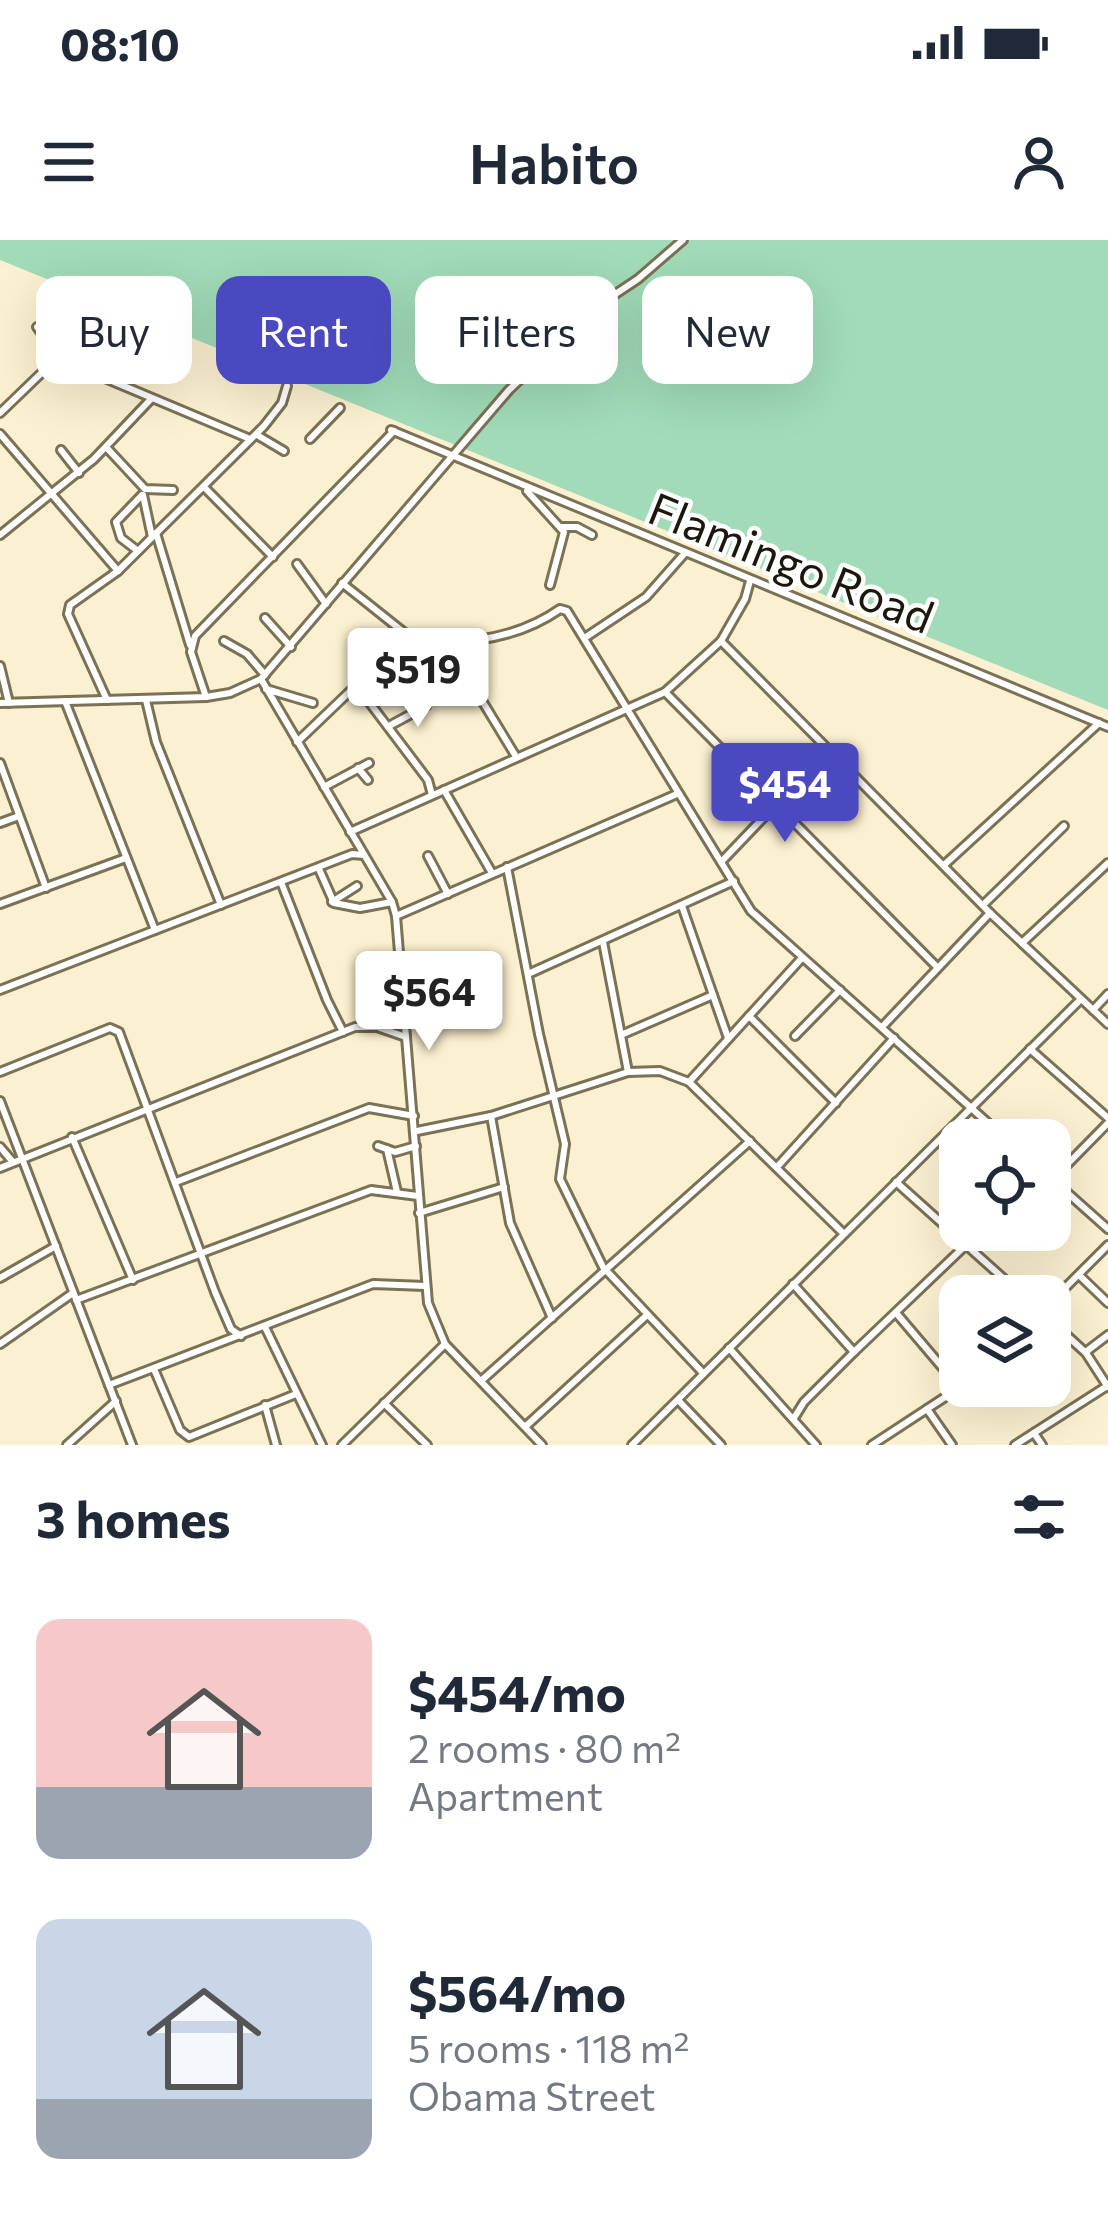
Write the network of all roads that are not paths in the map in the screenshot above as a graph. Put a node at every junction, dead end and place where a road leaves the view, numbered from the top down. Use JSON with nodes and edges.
{"nodes":[{"id":1,"x":682,"y":240,"type":"edge"},
{"id":2,"x":36,"y":378,"type":"edge"},
{"id":3,"x":119,"y":384,"type":"edge"},
{"id":4,"x":287,"y":386,"type":"dead end"},
{"id":5,"x":151,"y":399,"type":"junction"},
{"id":6,"x":340,"y":408,"type":"dead end"},
{"id":7,"x":0,"y":413,"type":"edge"},
{"id":8,"x":0,"y":434,"type":"edge"},
{"id":9,"x":252,"y":438,"type":"junction"},
{"id":10,"x":310,"y":440,"type":"dead end"},
{"id":11,"x":106,"y":447,"type":"junction"},
{"id":12,"x":61,"y":450,"type":"dead end"},
{"id":13,"x":284,"y":451,"type":"dead end"},
{"id":14,"x":451,"y":456,"type":"junction"},
{"id":15,"x":79,"y":472,"type":"junction"},
{"id":16,"x":203,"y":487,"type":"junction"},
{"id":17,"x":525,"y":488,"type":"junction"},
{"id":18,"x":173,"y":490,"type":"dead end"},
{"id":19,"x":144,"y":492,"type":"junction"},
{"id":20,"x":53,"y":496,"type":"junction"},
{"id":21,"x":561,"y":527,"type":"junction"},
{"id":22,"x":0,"y":535,"type":"edge"},
{"id":23,"x":154,"y":535,"type":"junction"},
{"id":24,"x":592,"y":535,"type":"dead end"},
{"id":25,"x":139,"y":551,"type":"junction"},
{"id":26,"x":685,"y":553,"type":"junction"},
{"id":27,"x":273,"y":557,"type":"junction"},
{"id":28,"x":297,"y":564,"type":"dead end"},
{"id":29,"x":118,"y":571,"type":"junction"},
{"id":30,"x":750,"y":580,"type":"junction"},
{"id":31,"x":342,"y":584,"type":"junction"},
{"id":32,"x":550,"y":585,"type":"dead end"},
{"id":33,"x":326,"y":604,"type":"junction"},
{"id":34,"x":265,"y":617,"type":"dead end"},
{"id":35,"x":586,"y":638,"type":"junction"},
{"id":36,"x":412,"y":640,"type":"junction"},
{"id":37,"x":224,"y":641,"type":"dead end"},
{"id":38,"x":721,"y":641,"type":"junction"},
{"id":39,"x":447,"y":643,"type":"junction"},
{"id":40,"x":291,"y":647,"type":"junction"},
{"id":41,"x":191,"y":648,"type":"junction"},
{"id":42,"x":0,"y":666,"type":"edge"},
{"id":43,"x":263,"y":677,"type":"junction"},
{"id":44,"x":357,"y":686,"type":"junction"},
{"id":45,"x":266,"y":689,"type":"junction"},
{"id":46,"x":665,"y":692,"type":"junction"},
{"id":47,"x":206,"y":697,"type":"junction"},
{"id":48,"x":146,"y":700,"type":"junction"},
{"id":49,"x":65,"y":701,"type":"junction"},
{"id":50,"x":107,"y":701,"type":"junction"},
{"id":51,"x":4,"y":703,"type":"edge"},
{"id":52,"x":313,"y":703,"type":"dead end"},
{"id":53,"x":426,"y":706,"type":"dead end"},
{"id":54,"x":628,"y":709,"type":"junction"},
{"id":55,"x":1103,"y":725,"type":"edge"},
{"id":56,"x":389,"y":726,"type":"junction"},
{"id":57,"x":296,"y":742,"type":"junction"},
{"id":58,"x":828,"y":751,"type":"junction"},
{"id":59,"x":515,"y":755,"type":"junction"},
{"id":60,"x":0,"y":763,"type":"edge"},
{"id":61,"x":368,"y":763,"type":"dead end"},
{"id":62,"x":358,"y":768,"type":"junction"},
{"id":63,"x":368,"y":780,"type":"dead end"},
{"id":64,"x":324,"y":787,"type":"junction"},
{"id":65,"x":437,"y":790,"type":"junction"},
{"id":66,"x":677,"y":794,"type":"junction"},
{"id":67,"x":776,"y":804,"type":"junction"},
{"id":68,"x":21,"y":816,"type":"junction"},
{"id":69,"x":0,"y":823,"type":"edge"},
{"id":70,"x":1064,"y":826,"type":"dead end"},
{"id":71,"x":350,"y":832,"type":"junction"},
{"id":72,"x":357,"y":844,"type":"junction"},
{"id":73,"x":352,"y":854,"type":"junction"},
{"id":74,"x":364,"y":855,"type":"junction"},
{"id":75,"x":428,"y":856,"type":"dead end"},
{"id":76,"x":126,"y":858,"type":"junction"},
{"id":77,"x":722,"y":861,"type":"junction"},
{"id":78,"x":1108,"y":863,"type":"edge"},
{"id":79,"x":944,"y":866,"type":"junction"},
{"id":80,"x":507,"y":867,"type":"junction"},
{"id":81,"x":319,"y":869,"type":"junction"},
{"id":82,"x":493,"y":873,"type":"junction"},
{"id":83,"x":734,"y":881,"type":"junction"},
{"id":84,"x":281,"y":882,"type":"junction"},
{"id":85,"x":357,"y":886,"type":"dead end"},
{"id":86,"x":46,"y":888,"type":"junction"},
{"id":87,"x":448,"y":894,"type":"junction"},
{"id":88,"x":332,"y":902,"type":"junction"},
{"id":89,"x":392,"y":902,"type":"junction"},
{"id":90,"x":0,"y":904,"type":"edge"},
{"id":91,"x":221,"y":905,"type":"junction"},
{"id":92,"x":983,"y":905,"type":"junction"},
{"id":93,"x":682,"y":906,"type":"junction"},
{"id":94,"x":990,"y":913,"type":"junction"},
{"id":95,"x":396,"y":916,"type":"junction"},
{"id":96,"x":155,"y":929,"type":"junction"},
{"id":97,"x":603,"y":942,"type":"junction"},
{"id":98,"x":1022,"y":943,"type":"junction"},
{"id":99,"x":801,"y":959,"type":"junction"},
{"id":100,"x":937,"y":967,"type":"junction"},
{"id":101,"x":528,"y":974,"type":"junction"},
{"id":102,"x":0,"y":990,"type":"edge"},
{"id":103,"x":840,"y":990,"type":"junction"},
{"id":104,"x":1108,"y":994,"type":"edge"},
{"id":105,"x":713,"y":995,"type":"junction"},
{"id":106,"x":1080,"y":1000,"type":"junction"},
{"id":107,"x":1093,"y":1010,"type":"junction"},
{"id":108,"x":749,"y":1016,"type":"junction"},
{"id":109,"x":1108,"y":1024,"type":"edge"},
{"id":110,"x":881,"y":1027,"type":"junction"},
{"id":111,"x":344,"y":1032,"type":"junction"},
{"id":112,"x":621,"y":1035,"type":"junction"},
{"id":113,"x":795,"y":1036,"type":"dead end"},
{"id":114,"x":406,"y":1037,"type":"junction"},
{"id":115,"x":728,"y":1038,"type":"junction"},
{"id":116,"x":894,"y":1038,"type":"junction"},
{"id":117,"x":1030,"y":1049,"type":"junction"},
{"id":118,"x":0,"y":1072,"type":"edge"},
{"id":119,"x":628,"y":1072,"type":"junction"},
{"id":120,"x":689,"y":1082,"type":"junction"},
{"id":121,"x":553,"y":1097,"type":"junction"},
{"id":122,"x":0,"y":1101,"type":"edge"},
{"id":123,"x":836,"y":1103,"type":"junction"},
{"id":124,"x":972,"y":1107,"type":"junction"},
{"id":125,"x":149,"y":1109,"type":"junction"},
{"id":126,"x":414,"y":1116,"type":"junction"},
{"id":127,"x":491,"y":1117,"type":"junction"},
{"id":128,"x":985,"y":1119,"type":"edge"},
{"id":129,"x":1108,"y":1120,"type":"edge"},
{"id":130,"x":416,"y":1132,"type":"junction"},
{"id":131,"x":72,"y":1137,"type":"junction"},
{"id":132,"x":750,"y":1141,"type":"junction"},
{"id":133,"x":416,"y":1146,"type":"junction"},
{"id":134,"x":0,"y":1147,"type":"edge"},
{"id":135,"x":22,"y":1157,"type":"junction"},
{"id":136,"x":1071,"y":1158,"type":"edge"},
{"id":137,"x":12,"y":1161,"type":"junction"},
{"id":138,"x":777,"y":1167,"type":"junction"},
{"id":139,"x":0,"y":1168,"type":"edge"},
{"id":140,"x":176,"y":1182,"type":"junction"},
{"id":141,"x":896,"y":1182,"type":"junction"},
{"id":142,"x":504,"y":1187,"type":"junction"},
{"id":143,"x":397,"y":1192,"type":"junction"},
{"id":144,"x":418,"y":1196,"type":"junction"},
{"id":145,"x":1071,"y":1197,"type":"edge"},
{"id":146,"x":419,"y":1213,"type":"junction"},
{"id":147,"x":939,"y":1221,"type":"edge"},
{"id":148,"x":1108,"y":1229,"type":"edge"},
{"id":149,"x":844,"y":1234,"type":"junction"},
{"id":150,"x":1108,"y":1245,"type":"edge"},
{"id":151,"x":56,"y":1246,"type":"junction"},
{"id":152,"x":960,"y":1251,"type":"edge"},
{"id":153,"x":973,"y":1251,"type":"edge"},
{"id":154,"x":200,"y":1254,"type":"junction"},
{"id":155,"x":605,"y":1271,"type":"junction"},
{"id":156,"x":1000,"y":1275,"type":"edge"},
{"id":157,"x":1079,"y":1275,"type":"junction"},
{"id":158,"x":0,"y":1278,"type":"edge"},
{"id":159,"x":133,"y":1280,"type":"junction"},
{"id":160,"x":1071,"y":1283,"type":"edge"},
{"id":161,"x":793,"y":1284,"type":"junction"},
{"id":162,"x":425,"y":1286,"type":"junction"},
{"id":163,"x":75,"y":1297,"type":"junction"},
{"id":164,"x":1108,"y":1303,"type":"edge"},
{"id":165,"x":897,"y":1314,"type":"junction"},
{"id":166,"x":647,"y":1315,"type":"junction"},
{"id":167,"x":552,"y":1318,"type":"junction"},
{"id":168,"x":265,"y":1328,"type":"junction"},
{"id":169,"x":1108,"y":1335,"type":"edge"},
{"id":170,"x":241,"y":1336,"type":"junction"},
{"id":171,"x":1071,"y":1341,"type":"edge"},
{"id":172,"x":0,"y":1344,"type":"edge"},
{"id":173,"x":445,"y":1344,"type":"junction"},
{"id":174,"x":729,"y":1348,"type":"junction"},
{"id":175,"x":854,"y":1352,"type":"junction"},
{"id":176,"x":1086,"y":1353,"type":"junction"},
{"id":177,"x":939,"y":1363,"type":"edge"},
{"id":178,"x":154,"y":1369,"type":"junction"},
{"id":179,"x":703,"y":1373,"type":"junction"},
{"id":180,"x":482,"y":1380,"type":"junction"},
{"id":181,"x":109,"y":1385,"type":"junction"},
{"id":182,"x":1108,"y":1386,"type":"edge"},
{"id":183,"x":296,"y":1394,"type":"junction"},
{"id":184,"x":678,"y":1399,"type":"junction"},
{"id":185,"x":116,"y":1401,"type":"junction"},
{"id":186,"x":939,"y":1401,"type":"edge"},
{"id":187,"x":384,"y":1402,"type":"junction"},
{"id":188,"x":265,"y":1405,"type":"junction"},
{"id":189,"x":927,"y":1409,"type":"junction"},
{"id":190,"x":794,"y":1418,"type":"junction"},
{"id":191,"x":525,"y":1426,"type":"junction"},
{"id":192,"x":1034,"y":1433,"type":"junction"},
{"id":193,"x":185,"y":1440,"type":"edge"},
{"id":194,"x":67,"y":1445,"type":"edge"},
{"id":195,"x":132,"y":1445,"type":"edge"},
{"id":196,"x":276,"y":1445,"type":"edge"},
{"id":197,"x":322,"y":1445,"type":"edge"},
{"id":198,"x":342,"y":1445,"type":"edge"},
{"id":199,"x":427,"y":1445,"type":"edge"},
{"id":200,"x":542,"y":1445,"type":"edge"},
{"id":201,"x":632,"y":1445,"type":"edge"},
{"id":202,"x":721,"y":1445,"type":"edge"},
{"id":203,"x":816,"y":1445,"type":"edge"},
{"id":204,"x":872,"y":1445,"type":"edge"},
{"id":205,"x":952,"y":1445,"type":"edge"},
{"id":206,"x":1015,"y":1445,"type":"edge"},
{"id":207,"x":1042,"y":1445,"type":"edge"}],
"edges":[{"from":1,"to":14,"type":"street"},
{"from":2,"to":7,"type":"street"},
{"from":3,"to":5,"type":"street"},
{"from":4,"to":9,"type":"street"},
{"from":5,"to":9,"type":"street"},
{"from":5,"to":11,"type":"street"},
{"from":6,"to":10,"type":"street"},
{"from":8,"to":20,"type":"street"},
{"from":9,"to":13,"type":"street"},
{"from":9,"to":16,"type":"street"},
{"from":11,"to":15,"type":"street"},
{"from":11,"to":19,"type":"street"},
{"from":12,"to":15,"type":"street"},
{"from":14,"to":17,"type":"street","name":"Flamingo Road"},
{"from":14,"to":27,"type":"street","name":"Flamingo Road"},
{"from":14,"to":31,"type":"street"},
{"from":15,"to":20,"type":"street"},
{"from":16,"to":23,"type":"street"},
{"from":16,"to":27,"type":"street"},
{"from":17,"to":21,"type":"street"},
{"from":17,"to":26,"type":"street","name":"Flamingo Road"},
{"from":18,"to":19,"type":"street"},
{"from":19,"to":23,"type":"street"},
{"from":19,"to":25,"type":"street"},
{"from":20,"to":22,"type":"street"},
{"from":20,"to":29,"type":"street"},
{"from":21,"to":24,"type":"street"},
{"from":21,"to":32,"type":"street"},
{"from":23,"to":25,"type":"street"},
{"from":23,"to":41,"type":"street"},
{"from":25,"to":29,"type":"street"},
{"from":26,"to":30,"type":"street","name":"Flamingo Road"},
{"from":26,"to":35,"type":"street"},
{"from":27,"to":41,"type":"street"},
{"from":28,"to":33,"type":"street"},
{"from":29,"to":50,"type":"street"},
{"from":30,"to":38,"type":"street"},
{"from":30,"to":55,"type":"street","name":"Flamingo Road"},
{"from":31,"to":33,"type":"street"},
{"from":31,"to":36,"type":"street"},
{"from":33,"to":40,"type":"street"},
{"from":34,"to":40,"type":"street"},
{"from":35,"to":39,"type":"street"},
{"from":35,"to":54,"type":"street"},
{"from":36,"to":39,"type":"street"},
{"from":36,"to":44,"type":"street"},
{"from":37,"to":43,"type":"street"},
{"from":38,"to":46,"type":"street"},
{"from":38,"to":58,"type":"street"},
{"from":39,"to":59,"type":"street"},
{"from":40,"to":43,"type":"street"},
{"from":41,"to":47,"type":"street"},
{"from":42,"to":51,"type":"street"},
{"from":43,"to":45,"type":"street"},
{"from":43,"to":47,"type":"street"},
{"from":44,"to":56,"type":"street"},
{"from":44,"to":57,"type":"street"},
{"from":45,"to":52,"type":"street"},
{"from":45,"to":57,"type":"street"},
{"from":46,"to":54,"type":"street"},
{"from":46,"to":67,"type":"street"},
{"from":47,"to":48,"type":"street"},
{"from":48,"to":50,"type":"street"},
{"from":48,"to":91,"type":"street"},
{"from":49,"to":50,"type":"street"},
{"from":49,"to":51,"type":"street"},
{"from":49,"to":76,"type":"street"},
{"from":53,"to":56,"type":"street"},
{"from":54,"to":59,"type":"street"},
{"from":54,"to":66,"type":"street"},
{"from":55,"to":79,"type":"street"},
{"from":56,"to":65,"type":"street"},
{"from":57,"to":64,"type":"street"},
{"from":58,"to":67,"type":"street"},
{"from":58,"to":79,"type":"street"},
{"from":59,"to":65,"type":"street"},
{"from":60,"to":68,"type":"street"},
{"from":61,"to":62,"type":"street"},
{"from":62,"to":63,"type":"street"},
{"from":62,"to":64,"type":"street"},
{"from":64,"to":71,"type":"street"},
{"from":65,"to":71,"type":"street"},
{"from":65,"to":82,"type":"street"},
{"from":66,"to":77,"type":"street"},
{"from":66,"to":80,"type":"street"},
{"from":67,"to":77,"type":"street"},
{"from":67,"to":100,"type":"street"},
{"from":68,"to":69,"type":"street"},
{"from":68,"to":86,"type":"street"},
{"from":70,"to":92,"type":"street"},
{"from":71,"to":72,"type":"street"},
{"from":72,"to":73,"type":"street"},
{"from":72,"to":74,"type":"street"},
{"from":73,"to":74,"type":"street"},
{"from":73,"to":81,"type":"street"},
{"from":74,"to":89,"type":"street"},
{"from":75,"to":87,"type":"street"},
{"from":76,"to":86,"type":"street"},
{"from":76,"to":96,"type":"street"},
{"from":77,"to":83,"type":"street"},
{"from":78,"to":98,"type":"street"},
{"from":79,"to":92,"type":"street"},
{"from":80,"to":82,"type":"street"},
{"from":80,"to":101,"type":"street"},
{"from":81,"to":84,"type":"street"},
{"from":81,"to":88,"type":"street"},
{"from":82,"to":87,"type":"street"},
{"from":83,"to":93,"type":"street"},
{"from":83,"to":99,"type":"street"},
{"from":84,"to":91,"type":"street"},
{"from":84,"to":111,"type":"street"},
{"from":85,"to":88,"type":"street"},
{"from":86,"to":90,"type":"street"},
{"from":87,"to":95,"type":"street"},
{"from":88,"to":89,"type":"street"},
{"from":89,"to":95,"type":"street"},
{"from":91,"to":96,"type":"street"},
{"from":92,"to":94,"type":"street"},
{"from":93,"to":97,"type":"street"},
{"from":93,"to":105,"type":"street"},
{"from":94,"to":98,"type":"street"},
{"from":94,"to":100,"type":"street"},
{"from":95,"to":114,"type":"street"},
{"from":96,"to":102,"type":"street"},
{"from":97,"to":101,"type":"street"},
{"from":97,"to":112,"type":"street"},
{"from":98,"to":106,"type":"street"},
{"from":99,"to":103,"type":"street"},
{"from":99,"to":108,"type":"street"},
{"from":100,"to":110,"type":"street"},
{"from":101,"to":121,"type":"street"},
{"from":103,"to":110,"type":"street"},
{"from":103,"to":113,"type":"street"},
{"from":104,"to":107,"type":"street"},
{"from":105,"to":112,"type":"street"},
{"from":105,"to":115,"type":"street"},
{"from":106,"to":107,"type":"street"},
{"from":106,"to":117,"type":"street"},
{"from":107,"to":109,"type":"street"},
{"from":108,"to":115,"type":"street"},
{"from":108,"to":123,"type":"street"},
{"from":110,"to":116,"type":"street"},
{"from":111,"to":114,"type":"street"},
{"from":111,"to":125,"type":"street"},
{"from":112,"to":119,"type":"street"},
{"from":114,"to":126,"type":"street"},
{"from":115,"to":120,"type":"street"},
{"from":116,"to":123,"type":"street"},
{"from":116,"to":124,"type":"street"},
{"from":117,"to":124,"type":"street"},
{"from":117,"to":129,"type":"street"},
{"from":118,"to":125,"type":"street"},
{"from":119,"to":120,"type":"street"},
{"from":119,"to":121,"type":"street"},
{"from":120,"to":132,"type":"street"},
{"from":121,"to":127,"type":"street"},
{"from":121,"to":155,"type":"street"},
{"from":122,"to":135,"type":"street"},
{"from":123,"to":138,"type":"street"},
{"from":124,"to":128,"type":"street"},
{"from":124,"to":141,"type":"street"},
{"from":125,"to":131,"type":"street"},
{"from":125,"to":140,"type":"street"},
{"from":126,"to":130,"type":"street"},
{"from":126,"to":140,"type":"street"},
{"from":127,"to":130,"type":"street"},
{"from":127,"to":142,"type":"street"},
{"from":129,"to":136,"type":"street"},
{"from":130,"to":133,"type":"street"},
{"from":131,"to":135,"type":"street"},
{"from":131,"to":159,"type":"street"},
{"from":132,"to":138,"type":"street"},
{"from":132,"to":155,"type":"street"},
{"from":133,"to":143,"type":"street"},
{"from":133,"to":144,"type":"street"},
{"from":134,"to":137,"type":"street"},
{"from":135,"to":137,"type":"street"},
{"from":135,"to":151,"type":"street"},
{"from":137,"to":139,"type":"street"},
{"from":138,"to":149,"type":"street"},
{"from":140,"to":154,"type":"street"},
{"from":141,"to":147,"type":"street"},
{"from":141,"to":149,"type":"street"},
{"from":142,"to":146,"type":"street"},
{"from":142,"to":167,"type":"street"},
{"from":143,"to":144,"type":"street"},
{"from":143,"to":154,"type":"street"},
{"from":144,"to":146,"type":"street"},
{"from":145,"to":148,"type":"street"},
{"from":146,"to":162,"type":"street"},
{"from":149,"to":161,"type":"street"},
{"from":150,"to":157,"type":"street"},
{"from":151,"to":158,"type":"street"},
{"from":151,"to":163,"type":"street"},
{"from":152,"to":165,"type":"street"},
{"from":153,"to":156,"type":"street"},
{"from":154,"to":159,"type":"street"},
{"from":154,"to":170,"type":"street"},
{"from":155,"to":166,"type":"street"},
{"from":155,"to":167,"type":"street"},
{"from":157,"to":160,"type":"street"},
{"from":157,"to":164,"type":"street"},
{"from":159,"to":163,"type":"street"},
{"from":161,"to":174,"type":"street"},
{"from":161,"to":175,"type":"street"},
{"from":162,"to":168,"type":"street"},
{"from":162,"to":173,"type":"street"},
{"from":163,"to":172,"type":"street"},
{"from":163,"to":181,"type":"street"},
{"from":165,"to":175,"type":"street"},
{"from":165,"to":177,"type":"street"},
{"from":166,"to":179,"type":"street"},
{"from":166,"to":191,"type":"street"},
{"from":167,"to":180,"type":"street"},
{"from":168,"to":170,"type":"street"},
{"from":168,"to":183,"type":"street"},
{"from":169,"to":176,"type":"street"},
{"from":170,"to":178,"type":"street"},
{"from":171,"to":176,"type":"street"},
{"from":173,"to":180,"type":"street"},
{"from":173,"to":187,"type":"street"},
{"from":174,"to":179,"type":"street"},
{"from":174,"to":190,"type":"street"},
{"from":175,"to":190,"type":"street"},
{"from":176,"to":182,"type":"street"},
{"from":178,"to":181,"type":"street"},
{"from":178,"to":193,"type":"street"},
{"from":179,"to":184,"type":"street"},
{"from":180,"to":191,"type":"street"},
{"from":181,"to":185,"type":"street"},
{"from":182,"to":192,"type":"street"},
{"from":183,"to":188,"type":"street"},
{"from":183,"to":197,"type":"street"},
{"from":184,"to":201,"type":"street"},
{"from":184,"to":202,"type":"street"},
{"from":185,"to":194,"type":"street"},
{"from":185,"to":195,"type":"street"},
{"from":186,"to":189,"type":"street"},
{"from":187,"to":198,"type":"street"},
{"from":187,"to":199,"type":"street"},
{"from":188,"to":193,"type":"street"},
{"from":188,"to":196,"type":"street"},
{"from":189,"to":204,"type":"street"},
{"from":189,"to":205,"type":"street"},
{"from":190,"to":203,"type":"street"},
{"from":191,"to":200,"type":"street"},
{"from":192,"to":206,"type":"street"},
{"from":192,"to":207,"type":"street"}]}
